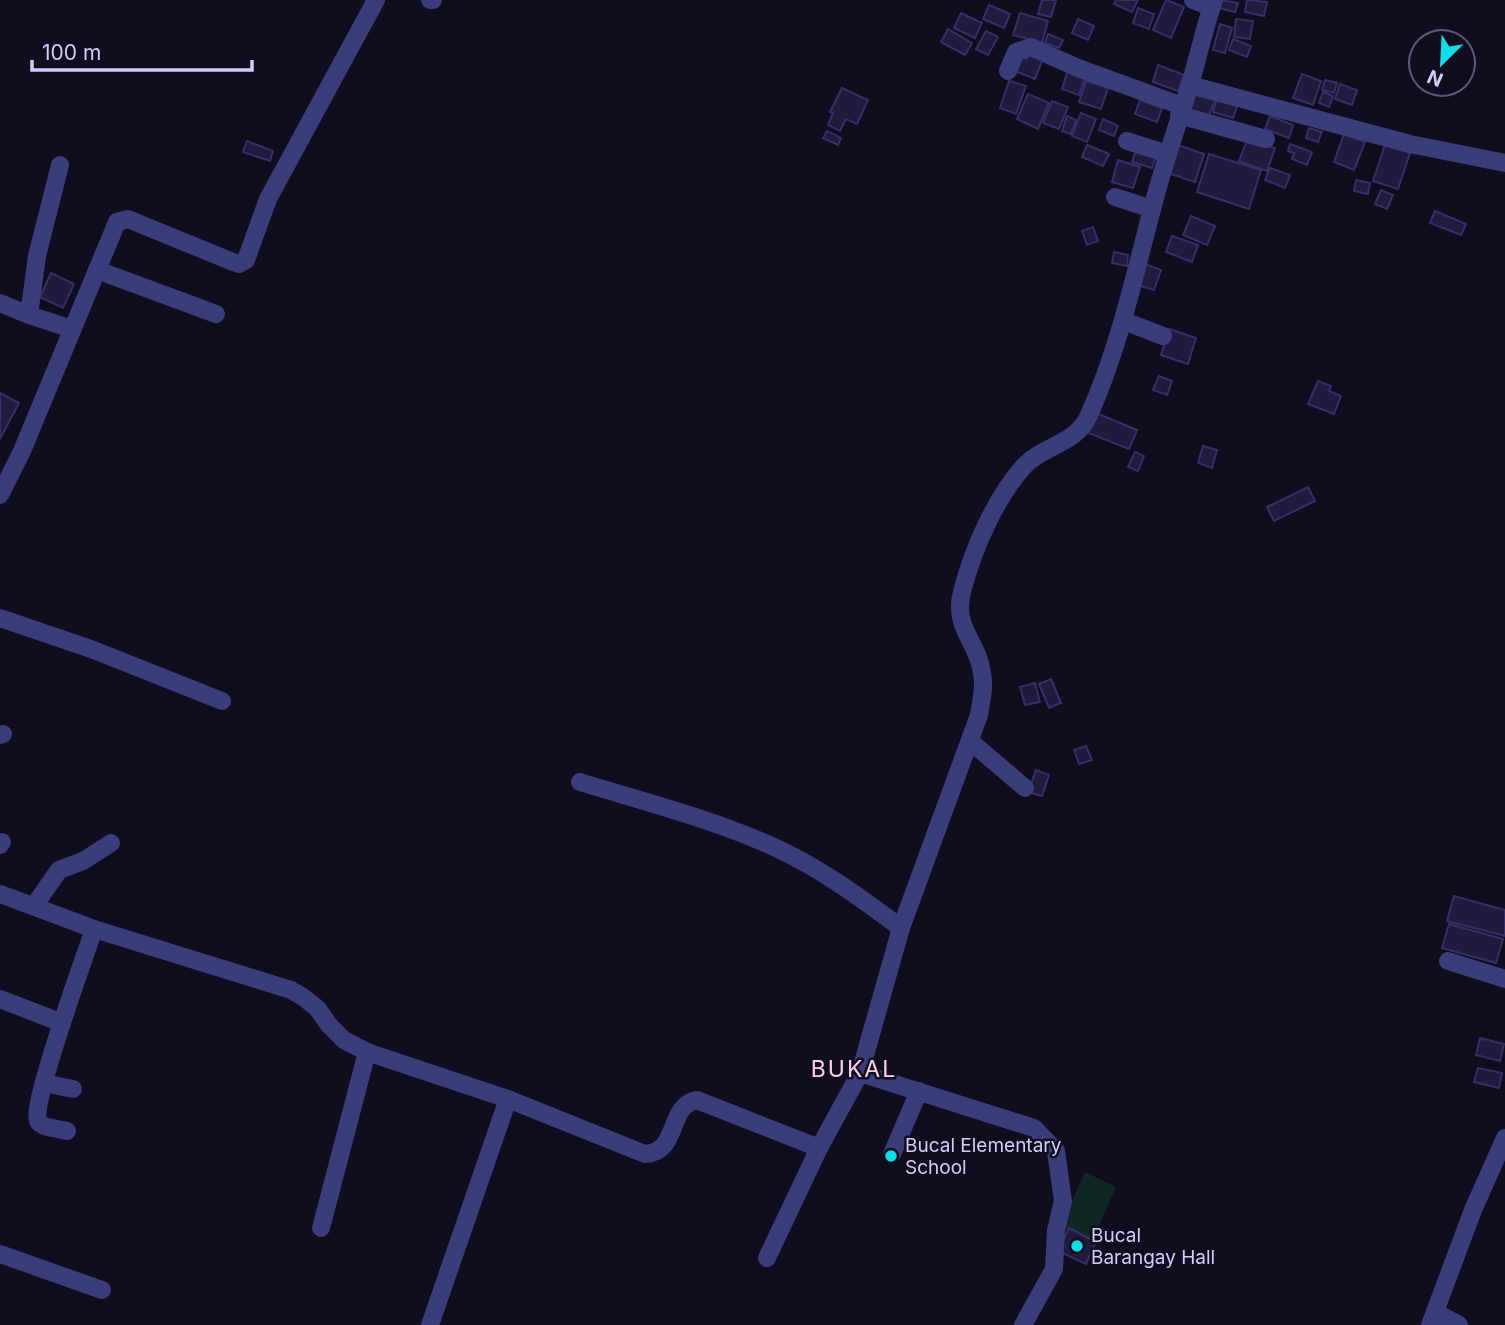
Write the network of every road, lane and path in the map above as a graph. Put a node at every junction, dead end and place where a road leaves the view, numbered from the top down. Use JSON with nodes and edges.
{"nodes":[{"id":1,"x":1194,"y":0,"type":"edge"},
{"id":2,"x":380,"y":1,"type":"edge"},
{"id":3,"x":1213,"y":3,"type":"edge"},
{"id":4,"x":1009,"y":71,"type":"dead end"},
{"id":5,"x":1190,"y":85,"type":"junction"},
{"id":6,"x":1181,"y":110,"type":"junction"},
{"id":7,"x":1266,"y":139,"type":"dead end"},
{"id":8,"x":1127,"y":141,"type":"dead end"},
{"id":9,"x":1168,"y":154,"type":"junction"},
{"id":10,"x":1505,"y":163,"type":"edge"},
{"id":11,"x":60,"y":165,"type":"dead end"},
{"id":12,"x":1115,"y":197,"type":"dead end"},
{"id":13,"x":1152,"y":209,"type":"junction"},
{"id":14,"x":97,"y":270,"type":"junction"},
{"id":15,"x":0,"y":303,"type":"edge"},
{"id":16,"x":216,"y":314,"type":"dead end"},
{"id":17,"x":29,"y":315,"type":"junction"},
{"id":18,"x":1124,"y":321,"type":"junction"},
{"id":19,"x":72,"y":329,"type":"junction"},
{"id":20,"x":1163,"y":336,"type":"dead end"},
{"id":21,"x":0,"y":495,"type":"edge"},
{"id":22,"x":0,"y":618,"type":"edge"},
{"id":23,"x":222,"y":701,"type":"dead end"},
{"id":24,"x":970,"y":741,"type":"junction"},
{"id":25,"x":579,"y":782,"type":"dead end"},
{"id":26,"x":1025,"y":788,"type":"dead end"},
{"id":27,"x":111,"y":843,"type":"dead end"},
{"id":28,"x":0,"y":894,"type":"edge"},
{"id":29,"x":34,"y":906,"type":"junction"},
{"id":30,"x":901,"y":928,"type":"junction"},
{"id":31,"x":94,"y":929,"type":"junction"},
{"id":32,"x":1448,"y":961,"type":"dead end"},
{"id":33,"x":1505,"y":979,"type":"edge"},
{"id":34,"x":0,"y":999,"type":"edge"},
{"id":35,"x":62,"y":1024,"type":"junction"},
{"id":36,"x":367,"y":1052,"type":"junction"},
{"id":37,"x":860,"y":1073,"type":"junction"},
{"id":38,"x":44,"y":1083,"type":"junction"},
{"id":39,"x":74,"y":1089,"type":"dead end"},
{"id":40,"x":919,"y":1091,"type":"junction"},
{"id":41,"x":508,"y":1099,"type":"junction"},
{"id":42,"x":68,"y":1131,"type":"dead end"},
{"id":43,"x":1505,"y":1138,"type":"edge"},
{"id":44,"x":819,"y":1148,"type":"junction"},
{"id":45,"x":892,"y":1154,"type":"dead end"},
{"id":46,"x":321,"y":1228,"type":"dead end"},
{"id":47,"x":0,"y":1254,"type":"edge"},
{"id":48,"x":767,"y":1258,"type":"dead end"},
{"id":49,"x":102,"y":1290,"type":"dead end"},
{"id":50,"x":1433,"y":1319,"type":"edge"},
{"id":51,"x":430,"y":1325,"type":"edge"},
{"id":52,"x":1023,"y":1325,"type":"edge"},
{"id":53,"x":1459,"y":1325,"type":"edge"}],
"edges":[{"from":1,"to":3,"type":"street"},
{"from":2,"to":14,"type":"street"},
{"from":3,"to":5,"type":"street"},
{"from":4,"to":6,"type":"street"},
{"from":5,"to":6,"type":"street"},
{"from":5,"to":10,"type":"street"},
{"from":6,"to":7,"type":"street"},
{"from":6,"to":9,"type":"street"},
{"from":8,"to":9,"type":"street"},
{"from":9,"to":13,"type":"street"},
{"from":11,"to":17,"type":"street"},
{"from":12,"to":13,"type":"street"},
{"from":13,"to":18,"type":"street"},
{"from":14,"to":16,"type":"street"},
{"from":14,"to":19,"type":"street"},
{"from":15,"to":17,"type":"street"},
{"from":17,"to":19,"type":"street"},
{"from":18,"to":20,"type":"street"},
{"from":18,"to":24,"type":"street"},
{"from":19,"to":21,"type":"street"},
{"from":22,"to":23,"type":"street"},
{"from":24,"to":26,"type":"street"},
{"from":24,"to":30,"type":"street"},
{"from":25,"to":30,"type":"street"},
{"from":27,"to":29,"type":"street"},
{"from":28,"to":29,"type":"street"},
{"from":29,"to":31,"type":"street"},
{"from":30,"to":37,"type":"street"},
{"from":31,"to":35,"type":"street"},
{"from":31,"to":36,"type":"street"},
{"from":32,"to":33,"type":"street"},
{"from":34,"to":35,"type":"street"},
{"from":35,"to":38,"type":"street"},
{"from":36,"to":41,"type":"street"},
{"from":36,"to":46,"type":"street"},
{"from":37,"to":40,"type":"street"},
{"from":37,"to":44,"type":"street"},
{"from":38,"to":39,"type":"street"},
{"from":38,"to":42,"type":"street"},
{"from":40,"to":45,"type":"street"},
{"from":40,"to":52,"type":"street"},
{"from":41,"to":44,"type":"street"},
{"from":41,"to":51,"type":"street"},
{"from":43,"to":50,"type":"street"},
{"from":44,"to":48,"type":"street"},
{"from":47,"to":49,"type":"street"},
{"from":50,"to":53,"type":"street"}]}
